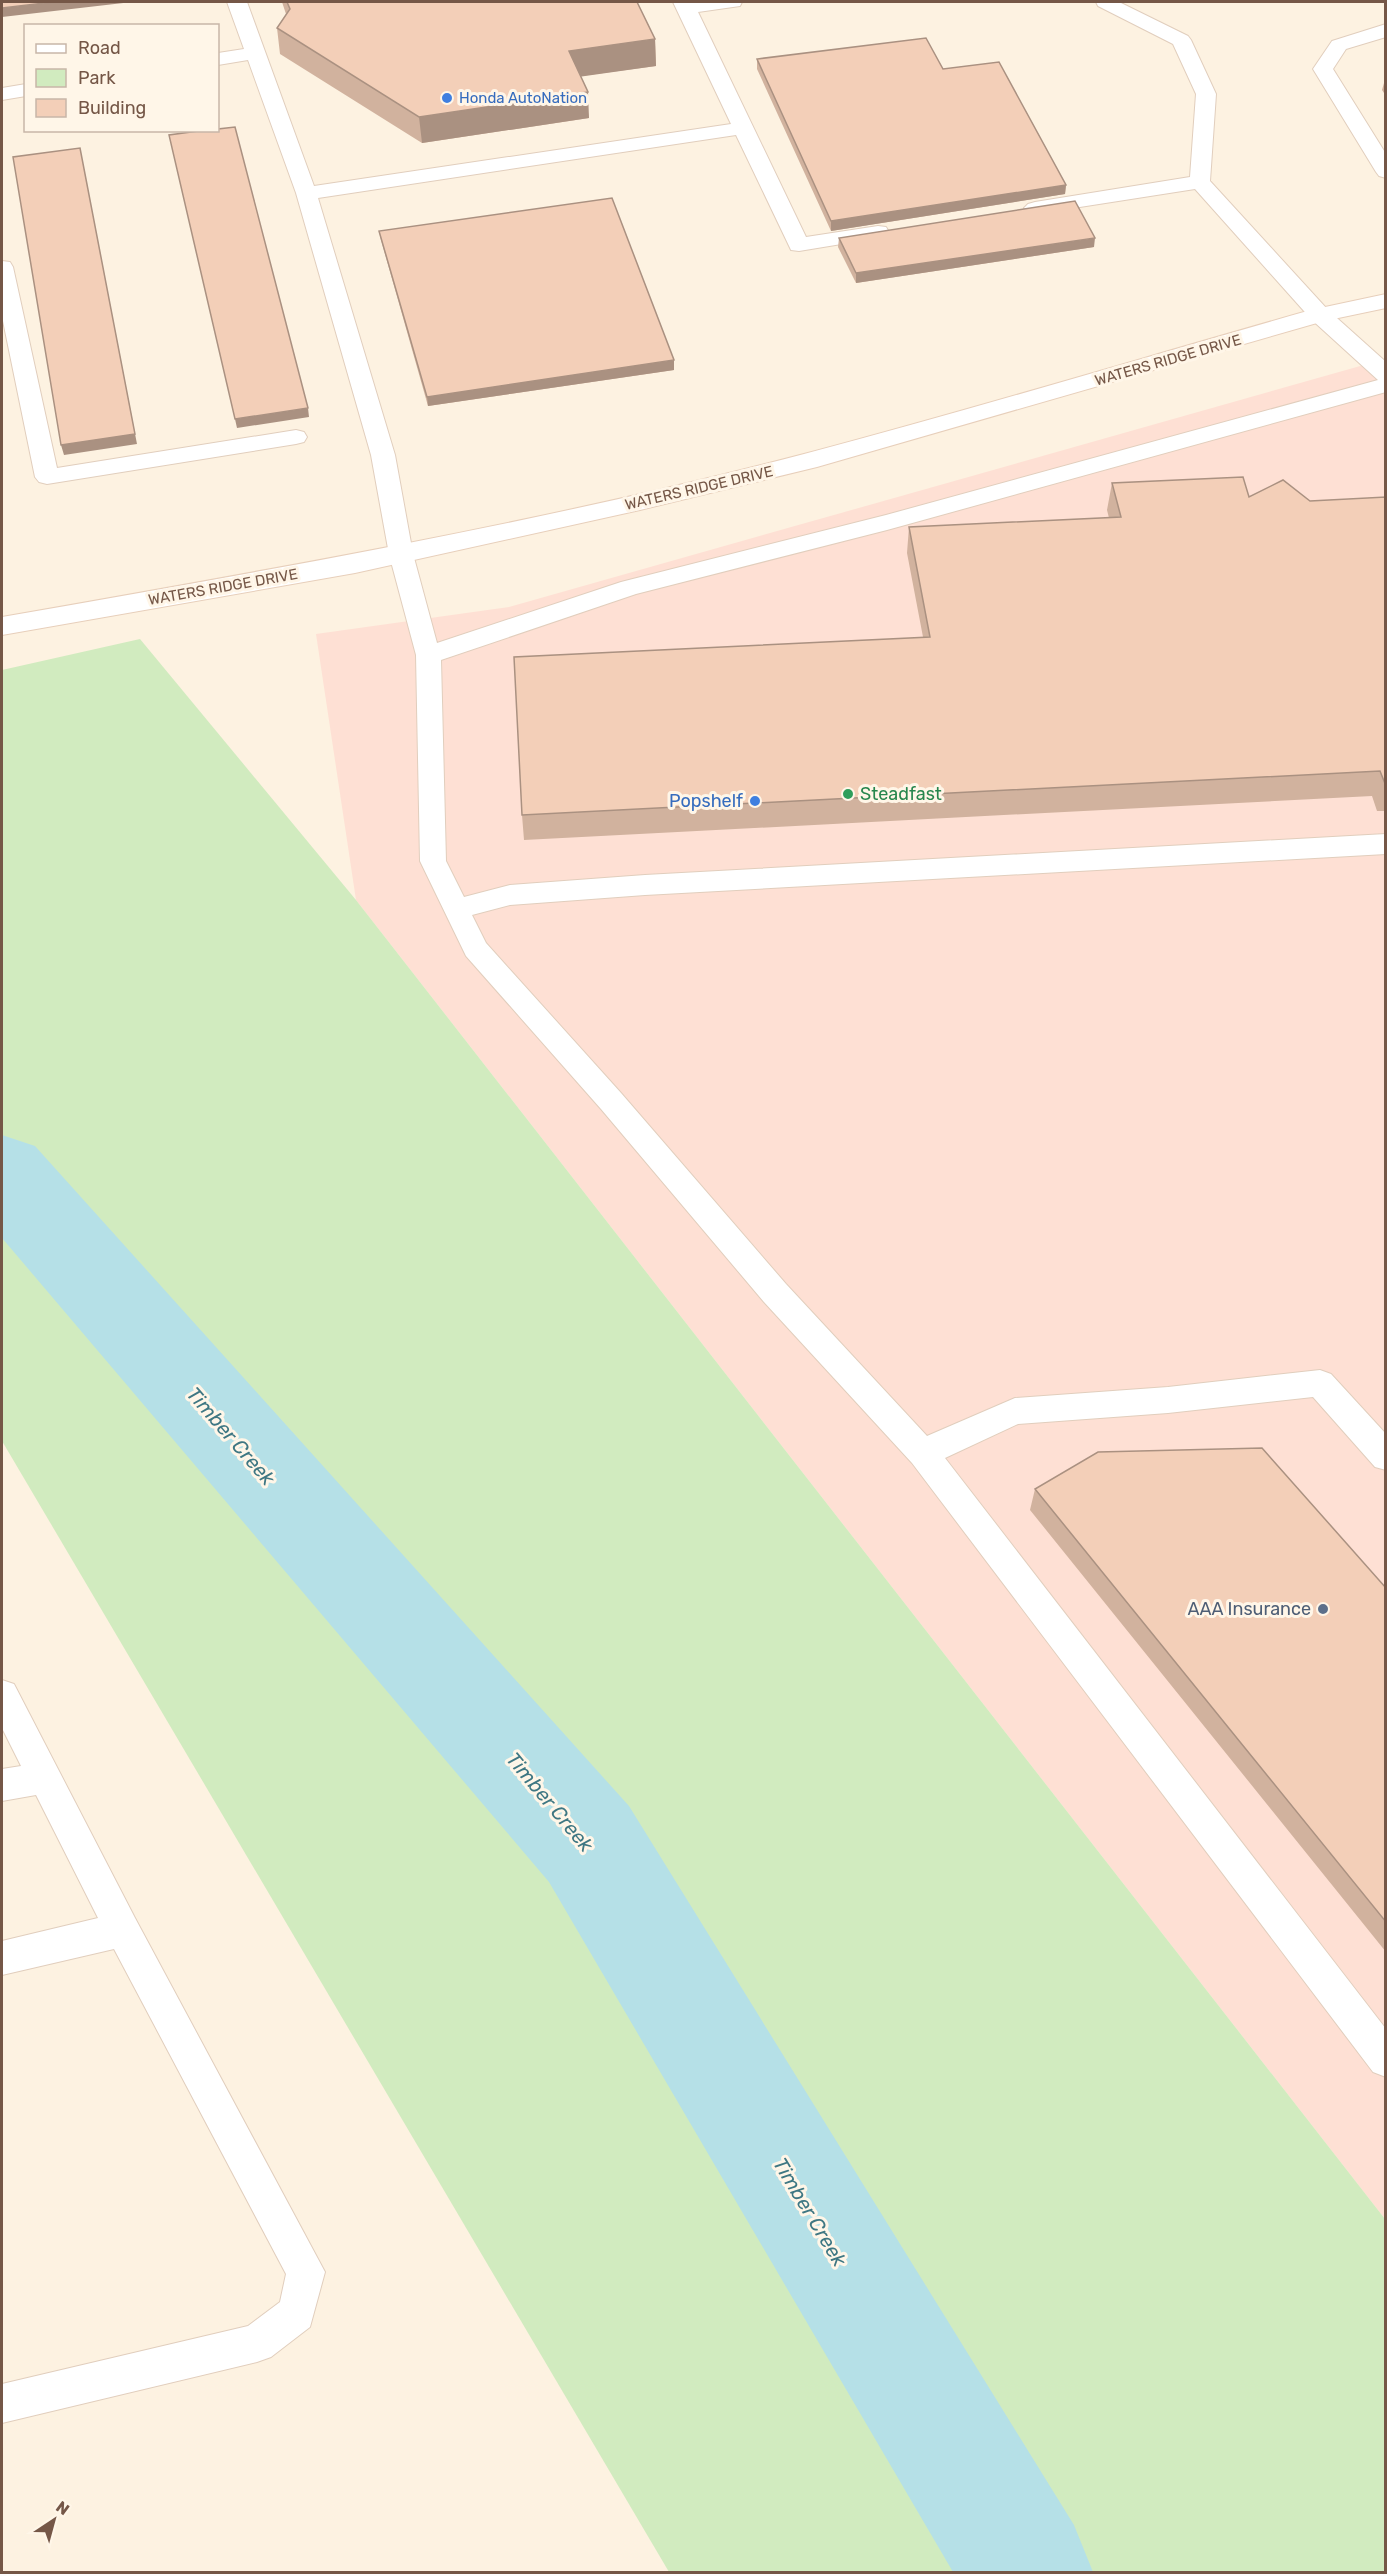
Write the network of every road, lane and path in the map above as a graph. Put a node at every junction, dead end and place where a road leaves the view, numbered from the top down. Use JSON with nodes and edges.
{"nodes":[{"id":1,"x":237,"y":2,"type":"edge"},
{"id":2,"x":733,"y":2,"type":"edge"},
{"id":3,"x":1105,"y":2,"type":"edge"},
{"id":4,"x":685,"y":5,"type":"edge"},
{"id":5,"x":1386,"y":30,"type":"edge"},
{"id":6,"x":255,"y":53,"type":"junction"},
{"id":7,"x":219,"y":59,"type":"edge"},
{"id":8,"x":24,"y":90,"type":"edge"},
{"id":9,"x":2,"y":94,"type":"edge"},
{"id":10,"x":743,"y":128,"type":"junction"},
{"id":11,"x":1386,"y":172,"type":"edge"},
{"id":12,"x":1200,"y":182,"type":"junction"},
{"id":13,"x":306,"y":193,"type":"junction"},
{"id":14,"x":1011,"y":211,"type":"edge"},
{"id":15,"x":894,"y":230,"type":"edge"},
{"id":16,"x":2,"y":267,"type":"edge"},
{"id":17,"x":1386,"y":301,"type":"edge"},
{"id":18,"x":1320,"y":315,"type":"junction"},
{"id":19,"x":1386,"y":375,"type":"edge"},
{"id":20,"x":1386,"y":385,"type":"edge"},
{"id":21,"x":296,"y":437,"type":"dead end"},
{"id":22,"x":401,"y":554,"type":"junction"},
{"id":23,"x":2,"y":626,"type":"edge"},
{"id":24,"x":428,"y":655,"type":"junction"},
{"id":25,"x":1386,"y":844,"type":"edge"},
{"id":26,"x":456,"y":909,"type":"junction"},
{"id":27,"x":923,"y":1453,"type":"junction"},
{"id":28,"x":1386,"y":1457,"type":"edge"},
{"id":29,"x":2,"y":1695,"type":"edge"},
{"id":30,"x":43,"y":1778,"type":"junction"},
{"id":31,"x":2,"y":1785,"type":"edge"},
{"id":32,"x":123,"y":1930,"type":"junction"},
{"id":33,"x":2,"y":1958,"type":"edge"},
{"id":34,"x":1386,"y":2059,"type":"edge"},
{"id":35,"x":2,"y":2403,"type":"edge"}],
"edges":[{"from":1,"to":6,"type":"lane"},
{"from":2,"to":4,"type":"lane"},
{"from":3,"to":12,"type":"lane"},
{"from":4,"to":10,"type":"lane"},
{"from":5,"to":11,"type":"lane"},
{"from":6,"to":7,"type":"lane"},
{"from":6,"to":13,"type":"lane"},
{"from":8,"to":9,"type":"lane"},
{"from":10,"to":13,"type":"lane"},
{"from":10,"to":15,"type":"lane"},
{"from":12,"to":14,"type":"lane"},
{"from":12,"to":18,"type":"lane"},
{"from":13,"to":22,"type":"lane"},
{"from":16,"to":21,"type":"lane"},
{"from":17,"to":18,"type":"street","name":"WATERS RIDGE DRIVE"},
{"from":18,"to":19,"type":"lane"},
{"from":18,"to":22,"type":"street","name":"WATERS RIDGE DRIVE"},
{"from":20,"to":24,"type":"lane"},
{"from":22,"to":23,"type":"street","name":"WATERS RIDGE DRIVE"},
{"from":22,"to":24,"type":"lane"},
{"from":24,"to":26,"type":"lane"},
{"from":25,"to":26,"type":"lane"},
{"from":26,"to":27,"type":"lane"},
{"from":27,"to":28,"type":"lane"},
{"from":27,"to":34,"type":"lane"},
{"from":29,"to":30,"type":"lane"},
{"from":30,"to":31,"type":"lane"},
{"from":30,"to":32,"type":"lane"},
{"from":32,"to":33,"type":"lane"},
{"from":32,"to":35,"type":"lane"}]}
